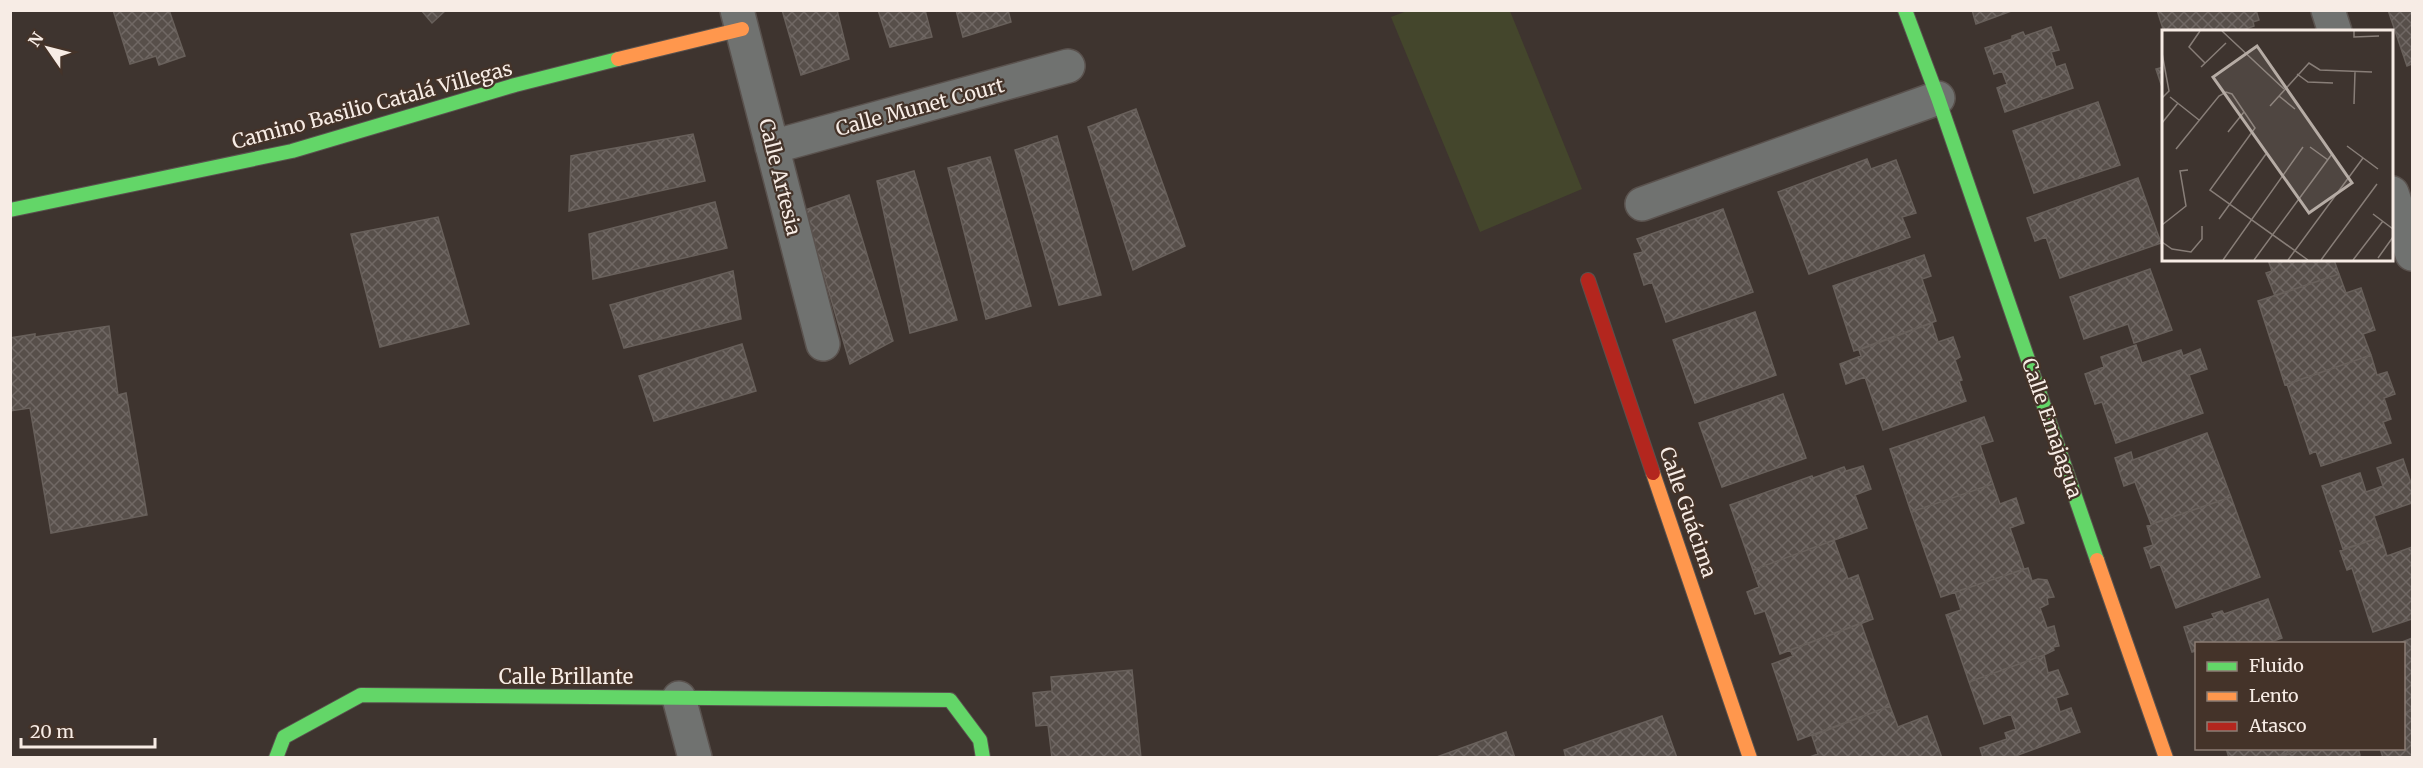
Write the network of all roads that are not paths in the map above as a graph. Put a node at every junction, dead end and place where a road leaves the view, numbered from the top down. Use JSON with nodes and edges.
{"nodes":[{"id":1,"x":1905,"y":10,"type":"edge"},
{"id":2,"x":2328,"y":10,"type":"edge"},
{"id":3,"x":740,"y":20,"type":"edge"},
{"id":4,"x":2334,"y":30,"type":"edge"},
{"id":5,"x":1068,"y":66,"type":"dead end"},
{"id":6,"x":1938,"y":98,"type":"junction"},
{"id":7,"x":772,"y":147,"type":"junction"},
{"id":8,"x":2393,"y":199,"type":"edge"},
{"id":9,"x":1642,"y":204,"type":"dead end"},
{"id":10,"x":10,"y":210,"type":"edge"},
{"id":11,"x":2412,"y":254,"type":"edge"},
{"id":12,"x":1588,"y":280,"type":"dead end"},
{"id":13,"x":823,"y":344,"type":"dead end"},
{"id":14,"x":679,"y":698,"type":"junction"},
{"id":15,"x":276,"y":758,"type":"edge"},
{"id":16,"x":695,"y":758,"type":"edge"},
{"id":17,"x":983,"y":758,"type":"edge"},
{"id":18,"x":1750,"y":758,"type":"edge"},
{"id":19,"x":2166,"y":758,"type":"edge"}],
"edges":[{"from":1,"to":6,"type":"street","name":"Calle Emajagua"},
{"from":2,"to":4,"type":"street"},
{"from":3,"to":7,"type":"street","name":"Calle Artesia"},
{"from":3,"to":10,"type":"street","name":"Camino Basilio Catalá Villegas"},
{"from":5,"to":7,"type":"street","name":"Calle Munet Court"},
{"from":6,"to":9,"type":"street"},
{"from":6,"to":19,"type":"street","name":"Calle Emajagua"},
{"from":7,"to":13,"type":"street","name":"Calle Artesia"},
{"from":8,"to":11,"type":"street"},
{"from":12,"to":18,"type":"street","name":"Calle Guácima"},
{"from":14,"to":15,"type":"street","name":"Calle Brillante"},
{"from":14,"to":16,"type":"street"},
{"from":14,"to":17,"type":"street","name":"Calle Brillante"}]}
